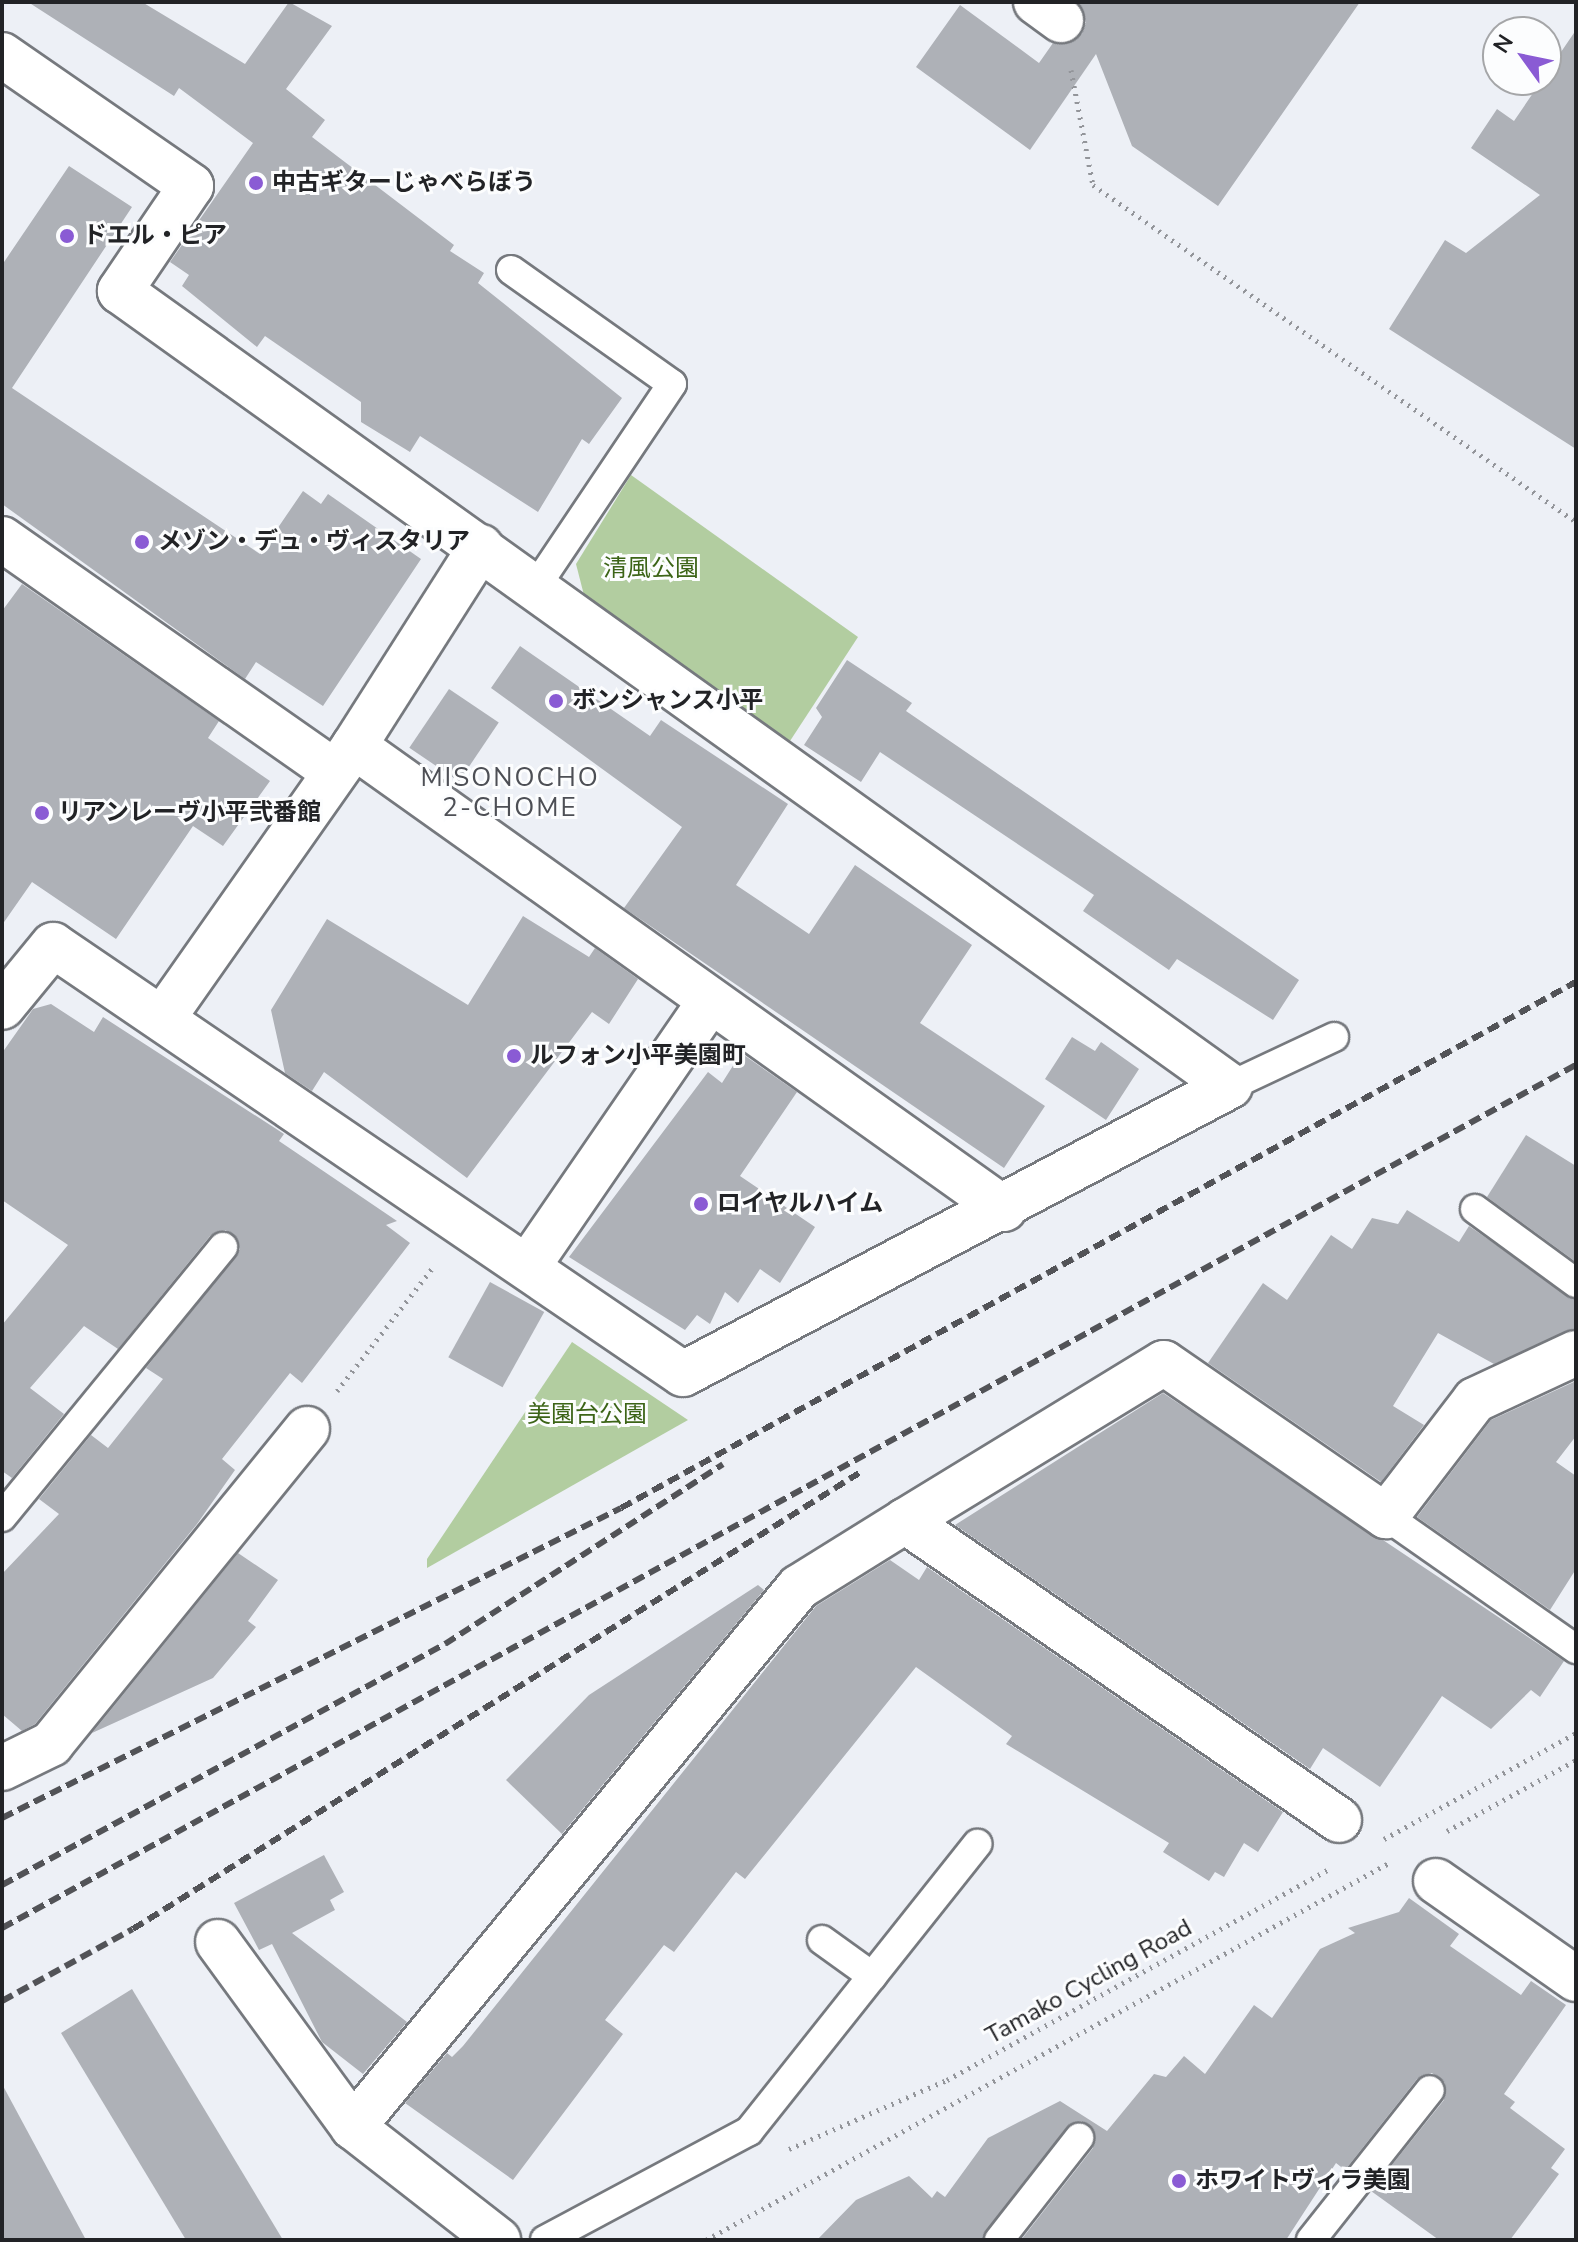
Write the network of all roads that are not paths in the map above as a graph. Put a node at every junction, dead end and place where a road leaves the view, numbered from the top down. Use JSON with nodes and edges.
{"nodes":[{"id":1,"x":2,"y":55,"type":"edge"},
{"id":2,"x":511,"y":270,"type":"dead end"},
{"id":3,"x":2,"y":539,"type":"edge"},
{"id":4,"x":481,"y":547,"type":"junction"},
{"id":5,"x":537,"y":585,"type":"junction"},
{"id":6,"x":345,"y":759,"type":"junction"},
{"id":7,"x":709,"y":1003,"type":"junction"},
{"id":8,"x":2,"y":1007,"type":"edge"},
{"id":9,"x":165,"y":1015,"type":"junction"},
{"id":10,"x":1334,"y":1037,"type":"dead end"},
{"id":11,"x":1230,"y":1086,"type":"junction"},
{"id":12,"x":1004,"y":1209,"type":"junction"},
{"id":13,"x":1475,"y":1209,"type":"dead end"},
{"id":14,"x":223,"y":1247,"type":"dead end"},
{"id":15,"x":528,"y":1266,"type":"junction"},
{"id":16,"x":1576,"y":1283,"type":"edge"},
{"id":17,"x":1576,"y":1353,"type":"edge"},
{"id":18,"x":307,"y":1429,"type":"road end"},
{"id":19,"x":1386,"y":1516,"type":"junction"},
{"id":20,"x":2,"y":1517,"type":"edge"},
{"id":21,"x":905,"y":1521,"type":"junction"},
{"id":22,"x":1576,"y":1649,"type":"edge"},
{"id":23,"x":2,"y":1768,"type":"edge"},
{"id":24,"x":1339,"y":1820,"type":"dead end"},
{"id":25,"x":977,"y":1844,"type":"dead end"},
{"id":26,"x":1436,"y":1881,"type":"dead end"},
{"id":27,"x":822,"y":1940,"type":"dead end"},
{"id":28,"x":218,"y":1942,"type":"dead end"},
{"id":29,"x":872,"y":1976,"type":"junction"},
{"id":30,"x":1576,"y":1979,"type":"edge"},
{"id":31,"x":1430,"y":2090,"type":"dead end"},
{"id":32,"x":353,"y":2127,"type":"junction"},
{"id":33,"x":1079,"y":2138,"type":"dead end"},
{"id":34,"x":498,"y":2240,"type":"edge"},
{"id":35,"x":545,"y":2240,"type":"edge"},
{"id":36,"x":999,"y":2240,"type":"edge"},
{"id":37,"x":1311,"y":2240,"type":"edge"}],
"edges":[{"from":1,"to":4,"type":"street"},
{"from":2,"to":5,"type":"lane"},
{"from":3,"to":6,"type":"street"},
{"from":4,"to":5,"type":"street"},
{"from":4,"to":6,"type":"street"},
{"from":5,"to":11,"type":"street"},
{"from":6,"to":7,"type":"street"},
{"from":6,"to":9,"type":"street"},
{"from":7,"to":12,"type":"street"},
{"from":7,"to":15,"type":"street"},
{"from":8,"to":9,"type":"street"},
{"from":9,"to":15,"type":"street"},
{"from":10,"to":11,"type":"lane"},
{"from":11,"to":12,"type":"street"},
{"from":12,"to":15,"type":"street"},
{"from":13,"to":16,"type":"lane"},
{"from":14,"to":20,"type":"lane"},
{"from":17,"to":19,"type":"street"},
{"from":18,"to":23,"type":"street"},
{"from":19,"to":21,"type":"street"},
{"from":19,"to":22,"type":"lane"},
{"from":21,"to":24,"type":"street"},
{"from":21,"to":32,"type":"street"},
{"from":25,"to":29,"type":"lane"},
{"from":26,"to":30,"type":"street"},
{"from":27,"to":29,"type":"lane"},
{"from":28,"to":32,"type":"street"},
{"from":29,"to":35,"type":"lane"},
{"from":31,"to":37,"type":"lane"},
{"from":32,"to":34,"type":"street"},
{"from":33,"to":36,"type":"lane"}]}
